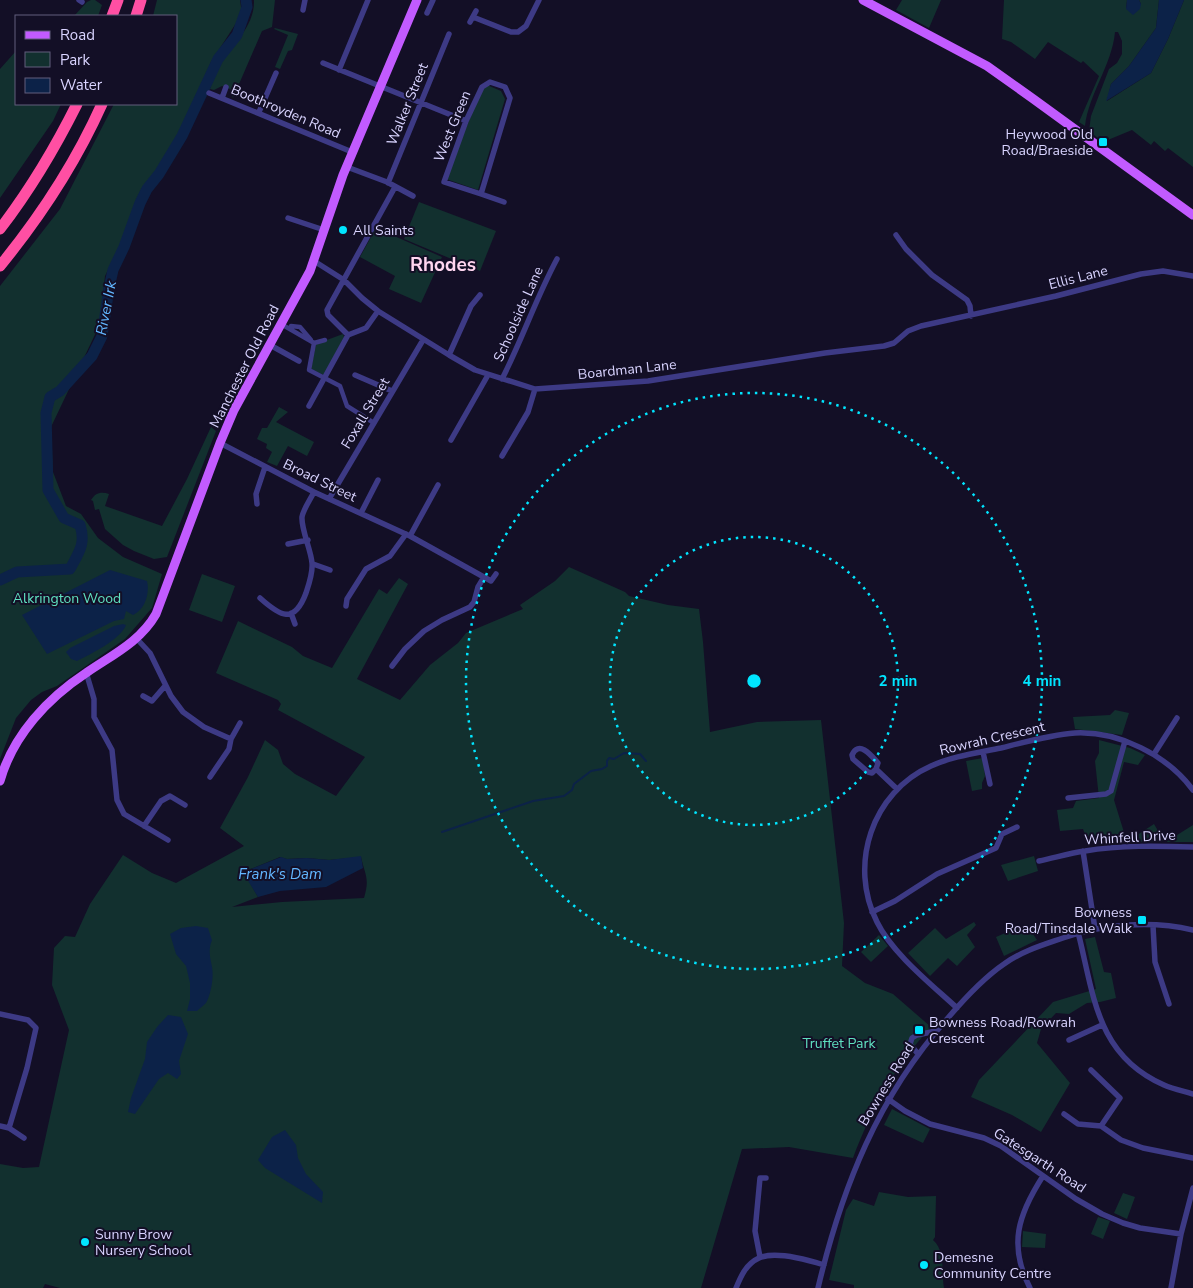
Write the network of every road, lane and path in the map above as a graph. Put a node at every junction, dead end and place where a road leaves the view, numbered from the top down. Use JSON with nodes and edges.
{"nodes":[{"id":1,"x":118,"y":0,"type":"edge"},
{"id":2,"x":141,"y":0,"type":"edge"},
{"id":3,"x":305,"y":0,"type":"edge"},
{"id":4,"x":368,"y":0,"type":"edge"},
{"id":5,"x":416,"y":0,"type":"edge"},
{"id":6,"x":433,"y":0,"type":"edge"},
{"id":7,"x":539,"y":0,"type":"edge"},
{"id":8,"x":863,"y":0,"type":"edge"},
{"id":9,"x":303,"y":10,"type":"dead end"},
{"id":10,"x":426,"y":13,"type":"dead end"},
{"id":11,"x":112,"y":15,"type":"edge"},
{"id":12,"x":136,"y":15,"type":"edge"},
{"id":13,"x":473,"y":16,"type":"dead end"},
{"id":14,"x":449,"y":34,"type":"dead end"},
{"id":15,"x":323,"y":64,"type":"dead end"},
{"id":16,"x":338,"y":70,"type":"junction"},
{"id":17,"x":276,"y":73,"type":"dead end"},
{"id":18,"x":380,"y":86,"type":"junction"},
{"id":19,"x":226,"y":87,"type":"dead end"},
{"id":20,"x":209,"y":93,"type":"dead end"},
{"id":21,"x":222,"y":98,"type":"junction"},
{"id":22,"x":421,"y":103,"type":"junction"},
{"id":23,"x":76,"y":105,"type":"edge"},
{"id":24,"x":102,"y":105,"type":"edge"},
{"id":25,"x":259,"y":112,"type":"junction"},
{"id":26,"x":466,"y":121,"type":"junction"},
{"id":27,"x":352,"y":152,"type":"junction"},
{"id":28,"x":347,"y":167,"type":"junction"},
{"id":29,"x":388,"y":183,"type":"junction"},
{"id":30,"x":395,"y":187,"type":"junction"},
{"id":31,"x":481,"y":194,"type":"junction"},
{"id":32,"x":414,"y":196,"type":"dead end"},
{"id":33,"x":504,"y":202,"type":"dead end"},
{"id":34,"x":1193,"y":215,"type":"edge"},
{"id":35,"x":288,"y":218,"type":"dead end"},
{"id":36,"x":0,"y":229,"type":"edge"},
{"id":37,"x":324,"y":230,"type":"junction"},
{"id":38,"x":896,"y":235,"type":"dead end"},
{"id":39,"x":557,"y":259,"type":"dead end"},
{"id":40,"x":314,"y":261,"type":"junction"},
{"id":41,"x":0,"y":266,"type":"edge"},
{"id":42,"x":1193,"y":276,"type":"edge"},
{"id":43,"x":344,"y":280,"type":"junction"},
{"id":44,"x":480,"y":294,"type":"dead end"},
{"id":45,"x":378,"y":312,"type":"junction"},
{"id":46,"x":971,"y":316,"type":"junction"},
{"id":47,"x":281,"y":324,"type":"junction"},
{"id":48,"x":292,"y":326,"type":"dead end"},
{"id":49,"x":348,"y":335,"type":"junction"},
{"id":50,"x":325,"y":340,"type":"dead end"},
{"id":51,"x":423,"y":340,"type":"junction"},
{"id":52,"x":314,"y":343,"type":"junction"},
{"id":53,"x":270,"y":345,"type":"junction"},
{"id":54,"x":449,"y":355,"type":"junction"},
{"id":55,"x":299,"y":361,"type":"dead end"},
{"id":56,"x":355,"y":375,"type":"dead end"},
{"id":57,"x":488,"y":375,"type":"junction"},
{"id":58,"x":325,"y":378,"type":"junction"},
{"id":59,"x":502,"y":379,"type":"junction"},
{"id":60,"x":534,"y":390,"type":"junction"},
{"id":61,"x":392,"y":391,"type":"junction"},
{"id":62,"x":309,"y":406,"type":"dead end"},
{"id":63,"x":374,"y":423,"type":"junction"},
{"id":64,"x":451,"y":440,"type":"dead end"},
{"id":65,"x":220,"y":443,"type":"junction"},
{"id":66,"x":502,"y":456,"type":"dead end"},
{"id":67,"x":265,"y":466,"type":"junction"},
{"id":68,"x":378,"y":480,"type":"dead end"},
{"id":69,"x":438,"y":485,"type":"dead end"},
{"id":70,"x":314,"y":492,"type":"junction"},
{"id":71,"x":329,"y":499,"type":"junction"},
{"id":72,"x":257,"y":504,"type":"dead end"},
{"id":73,"x":361,"y":513,"type":"junction"},
{"id":74,"x":408,"y":535,"type":"junction"},
{"id":75,"x":308,"y":540,"type":"junction"},
{"id":76,"x":288,"y":544,"type":"dead end"},
{"id":77,"x":312,"y":564,"type":"junction"},
{"id":78,"x":330,"y":570,"type":"dead end"},
{"id":79,"x":496,"y":574,"type":"dead end"},
{"id":80,"x":484,"y":577,"type":"junction"},
{"id":81,"x":260,"y":598,"type":"dead end"},
{"id":82,"x":346,"y":606,"type":"dead end"},
{"id":83,"x":291,"y":613,"type":"junction"},
{"id":84,"x":295,"y":624,"type":"dead end"},
{"id":85,"x":137,"y":639,"type":"junction"},
{"id":86,"x":402,"y":668,"type":"dead end"},
{"id":87,"x":86,"y":672,"type":"junction"},
{"id":88,"x":165,"y":686,"type":"junction"},
{"id":89,"x":143,"y":696,"type":"dead end"},
{"id":90,"x":1177,"y":718,"type":"dead end"},
{"id":91,"x":240,"y":723,"type":"dead end"},
{"id":92,"x":231,"y":739,"type":"junction"},
{"id":93,"x":1125,"y":742,"type":"junction"},
{"id":94,"x":983,"y":752,"type":"junction"},
{"id":95,"x":1154,"y":754,"type":"junction"},
{"id":96,"x":876,"y":769,"type":"junction"},
{"id":97,"x":210,"y":777,"type":"dead end"},
{"id":98,"x":0,"y":781,"type":"edge"},
{"id":99,"x":990,"y":784,"type":"dead end"},
{"id":100,"x":897,"y":789,"type":"junction"},
{"id":101,"x":1193,"y":790,"type":"edge"},
{"id":102,"x":1068,"y":798,"type":"dead end"},
{"id":103,"x":185,"y":805,"type":"dead end"},
{"id":104,"x":144,"y":826,"type":"junction"},
{"id":105,"x":1017,"y":826,"type":"dead end"},
{"id":106,"x":168,"y":840,"type":"dead end"},
{"id":107,"x":1193,"y":847,"type":"edge"},
{"id":108,"x":1083,"y":851,"type":"junction"},
{"id":109,"x":1039,"y":861,"type":"dead end"},
{"id":110,"x":872,"y":912,"type":"junction"},
{"id":111,"x":1153,"y":926,"type":"junction"},
{"id":112,"x":1095,"y":929,"type":"junction"},
{"id":113,"x":1193,"y":930,"type":"edge"},
{"id":114,"x":1078,"y":932,"type":"junction"},
{"id":115,"x":1169,"y":1004,"type":"dead end"},
{"id":116,"x":956,"y":1008,"type":"junction"},
{"id":117,"x":0,"y":1014,"type":"edge"},
{"id":118,"x":1102,"y":1025,"type":"junction"},
{"id":119,"x":936,"y":1031,"type":"junction"},
{"id":120,"x":1069,"y":1040,"type":"dead end"},
{"id":121,"x":918,"y":1054,"type":"junction"},
{"id":122,"x":1091,"y":1070,"type":"dead end"},
{"id":123,"x":1193,"y":1094,"type":"edge"},
{"id":124,"x":888,"y":1099,"type":"junction"},
{"id":125,"x":1064,"y":1114,"type":"dead end"},
{"id":126,"x":0,"y":1126,"type":"edge"},
{"id":127,"x":1101,"y":1126,"type":"junction"},
{"id":128,"x":9,"y":1128,"type":"junction"},
{"id":129,"x":24,"y":1138,"type":"dead end"},
{"id":130,"x":1193,"y":1158,"type":"edge"},
{"id":131,"x":1043,"y":1176,"type":"junction"},
{"id":132,"x":766,"y":1178,"type":"dead end"},
{"id":133,"x":1193,"y":1188,"type":"edge"},
{"id":134,"x":1192,"y":1199,"type":"edge"},
{"id":135,"x":1180,"y":1234,"type":"junction"},
{"id":136,"x":760,"y":1258,"type":"junction"},
{"id":137,"x":824,"y":1265,"type":"junction"},
{"id":138,"x":736,"y":1288,"type":"edge"},
{"id":139,"x":818,"y":1288,"type":"edge"},
{"id":140,"x":1030,"y":1288,"type":"edge"},
{"id":141,"x":1171,"y":1288,"type":"edge"}],
"edges":[{"from":1,"to":11,"type":"highway"},
{"from":2,"to":12,"type":"highway"},
{"from":3,"to":9,"type":"street"},
{"from":4,"to":16,"type":"street"},
{"from":5,"to":18,"type":"main road","name":"Manchester Old Road"},
{"from":6,"to":10,"type":"street"},
{"from":7,"to":13,"type":"street"},
{"from":8,"to":34,"type":"main road"},
{"from":14,"to":22,"type":"street","name":"Walker Street"},
{"from":15,"to":16,"type":"street"},
{"from":16,"to":18,"type":"street"},
{"from":17,"to":25,"type":"street"},
{"from":18,"to":22,"type":"street"},
{"from":18,"to":27,"type":"main road","name":"Manchester Old Road"},
{"from":19,"to":21,"type":"street"},
{"from":20,"to":21,"type":"street","name":"Boothroyden Road"},
{"from":21,"to":25,"type":"street","name":"Boothroyden Road"},
{"from":22,"to":26,"type":"street"},
{"from":22,"to":29,"type":"street","name":"Walker Street"},
{"from":23,"to":36,"type":"highway"},
{"from":24,"to":41,"type":"highway"},
{"from":25,"to":27,"type":"street","name":"Boothroyden Road"},
{"from":26,"to":31,"type":"street","name":"West Green"},
{"from":26,"to":31,"type":"street","name":"West Green"},
{"from":27,"to":28,"type":"main road","name":"Manchester Old Road"},
{"from":28,"to":29,"type":"street"},
{"from":28,"to":37,"type":"main road","name":"Manchester Old Road"},
{"from":29,"to":30,"type":"street"},
{"from":30,"to":32,"type":"street"},
{"from":30,"to":43,"type":"street"},
{"from":31,"to":33,"type":"street","name":"West Green"},
{"from":35,"to":37,"type":"street"},
{"from":37,"to":40,"type":"main road","name":"Manchester Old Road"},
{"from":38,"to":46,"type":"street"},
{"from":39,"to":59,"type":"street","name":"Schoolside Lane"},
{"from":40,"to":43,"type":"street","name":"Boardman Lane"},
{"from":40,"to":47,"type":"main road","name":"Manchester Old Road"},
{"from":42,"to":46,"type":"street","name":"Ellis Lane"},
{"from":43,"to":45,"type":"street","name":"Boardman Lane"},
{"from":43,"to":49,"type":"street"},
{"from":44,"to":54,"type":"street"},
{"from":45,"to":49,"type":"street"},
{"from":45,"to":51,"type":"street","name":"Boardman Lane"},
{"from":46,"to":60,"type":"street","name":"Boardman Lane"},
{"from":47,"to":52,"type":"street"},
{"from":47,"to":53,"type":"main road","name":"Manchester Old Road"},
{"from":48,"to":52,"type":"street"},
{"from":49,"to":58,"type":"street"},
{"from":50,"to":52,"type":"street"},
{"from":51,"to":54,"type":"street","name":"Boardman Lane"},
{"from":51,"to":61,"type":"street","name":"Foxall Street"},
{"from":52,"to":58,"type":"street"},
{"from":53,"to":55,"type":"street"},
{"from":53,"to":65,"type":"main road","name":"Manchester Old Road"},
{"from":54,"to":57,"type":"street","name":"Boardman Lane"},
{"from":56,"to":61,"type":"street"},
{"from":57,"to":59,"type":"street","name":"Boardman Lane"},
{"from":57,"to":64,"type":"street"},
{"from":58,"to":62,"type":"street"},
{"from":58,"to":63,"type":"street"},
{"from":59,"to":60,"type":"street","name":"Boardman Lane"},
{"from":60,"to":66,"type":"street"},
{"from":61,"to":63,"type":"street","name":"Foxall Street"},
{"from":63,"to":71,"type":"street","name":"Foxall Street"},
{"from":65,"to":67,"type":"street","name":"Broad Street"},
{"from":65,"to":85,"type":"main road","name":"Manchester Old Road"},
{"from":67,"to":70,"type":"street","name":"Broad Street"},
{"from":67,"to":72,"type":"street"},
{"from":68,"to":73,"type":"street"},
{"from":69,"to":74,"type":"street"},
{"from":70,"to":71,"type":"street","name":"Broad Street"},
{"from":70,"to":75,"type":"street"},
{"from":71,"to":73,"type":"street","name":"Broad Street"},
{"from":73,"to":74,"type":"street","name":"Broad Street"},
{"from":74,"to":80,"type":"street","name":"Broad Street"},
{"from":74,"to":82,"type":"street"},
{"from":75,"to":76,"type":"street"},
{"from":75,"to":77,"type":"street"},
{"from":77,"to":78,"type":"street"},
{"from":77,"to":83,"type":"street"},
{"from":79,"to":80,"type":"street","name":"Broad Street"},
{"from":80,"to":86,"type":"street"},
{"from":81,"to":83,"type":"street"},
{"from":83,"to":84,"type":"street"},
{"from":85,"to":87,"type":"main road","name":"Manchester Old Road"},
{"from":85,"to":88,"type":"street"},
{"from":87,"to":98,"type":"main road","name":"Manchester Old Road"},
{"from":87,"to":104,"type":"street"},
{"from":88,"to":89,"type":"street"},
{"from":88,"to":92,"type":"street"},
{"from":90,"to":95,"type":"street"},
{"from":91,"to":92,"type":"street"},
{"from":92,"to":97,"type":"street"},
{"from":93,"to":94,"type":"street","name":"Rowrah Crescent"},
{"from":93,"to":95,"type":"street","name":"Rowrah Crescent"},
{"from":93,"to":102,"type":"street"},
{"from":94,"to":99,"type":"street"},
{"from":94,"to":100,"type":"street","name":"Rowrah Crescent"},
{"from":95,"to":101,"type":"street","name":"Rowrah Crescent"},
{"from":96,"to":96,"type":"street"},
{"from":96,"to":100,"type":"street"},
{"from":100,"to":110,"type":"street","name":"Rowrah Crescent"},
{"from":103,"to":104,"type":"street"},
{"from":104,"to":106,"type":"street"},
{"from":105,"to":110,"type":"street"},
{"from":107,"to":108,"type":"street","name":"Whinfell Drive"},
{"from":108,"to":109,"type":"street","name":"Whinfell Drive"},
{"from":108,"to":112,"type":"street"},
{"from":110,"to":116,"type":"street","name":"Rowrah Crescent"},
{"from":111,"to":112,"type":"street","name":"Bowness Road"},
{"from":111,"to":113,"type":"street","name":"Bowness Road"},
{"from":111,"to":115,"type":"street"},
{"from":112,"to":114,"type":"street","name":"Bowness Road"},
{"from":114,"to":116,"type":"street","name":"Bowness Road"},
{"from":114,"to":118,"type":"street"},
{"from":116,"to":119,"type":"street","name":"Bowness Road"},
{"from":117,"to":128,"type":"street"},
{"from":118,"to":120,"type":"street"},
{"from":118,"to":123,"type":"street"},
{"from":119,"to":121,"type":"street","name":"Bowness Road"},
{"from":119,"to":121,"type":"street"},
{"from":121,"to":124,"type":"street","name":"Bowness Road"},
{"from":122,"to":127,"type":"street"},
{"from":124,"to":131,"type":"street","name":"Gatesgarth Road"},
{"from":124,"to":137,"type":"street","name":"Bowness Road"},
{"from":125,"to":127,"type":"street"},
{"from":126,"to":128,"type":"street"},
{"from":127,"to":130,"type":"street"},
{"from":128,"to":129,"type":"street"},
{"from":131,"to":135,"type":"street","name":"Gatesgarth Road"},
{"from":131,"to":140,"type":"street"},
{"from":132,"to":136,"type":"street"},
{"from":133,"to":134,"type":"street"},
{"from":134,"to":135,"type":"street"},
{"from":135,"to":141,"type":"street"},
{"from":136,"to":137,"type":"street"},
{"from":136,"to":138,"type":"street"},
{"from":137,"to":139,"type":"street","name":"Bowness Road"}]}
